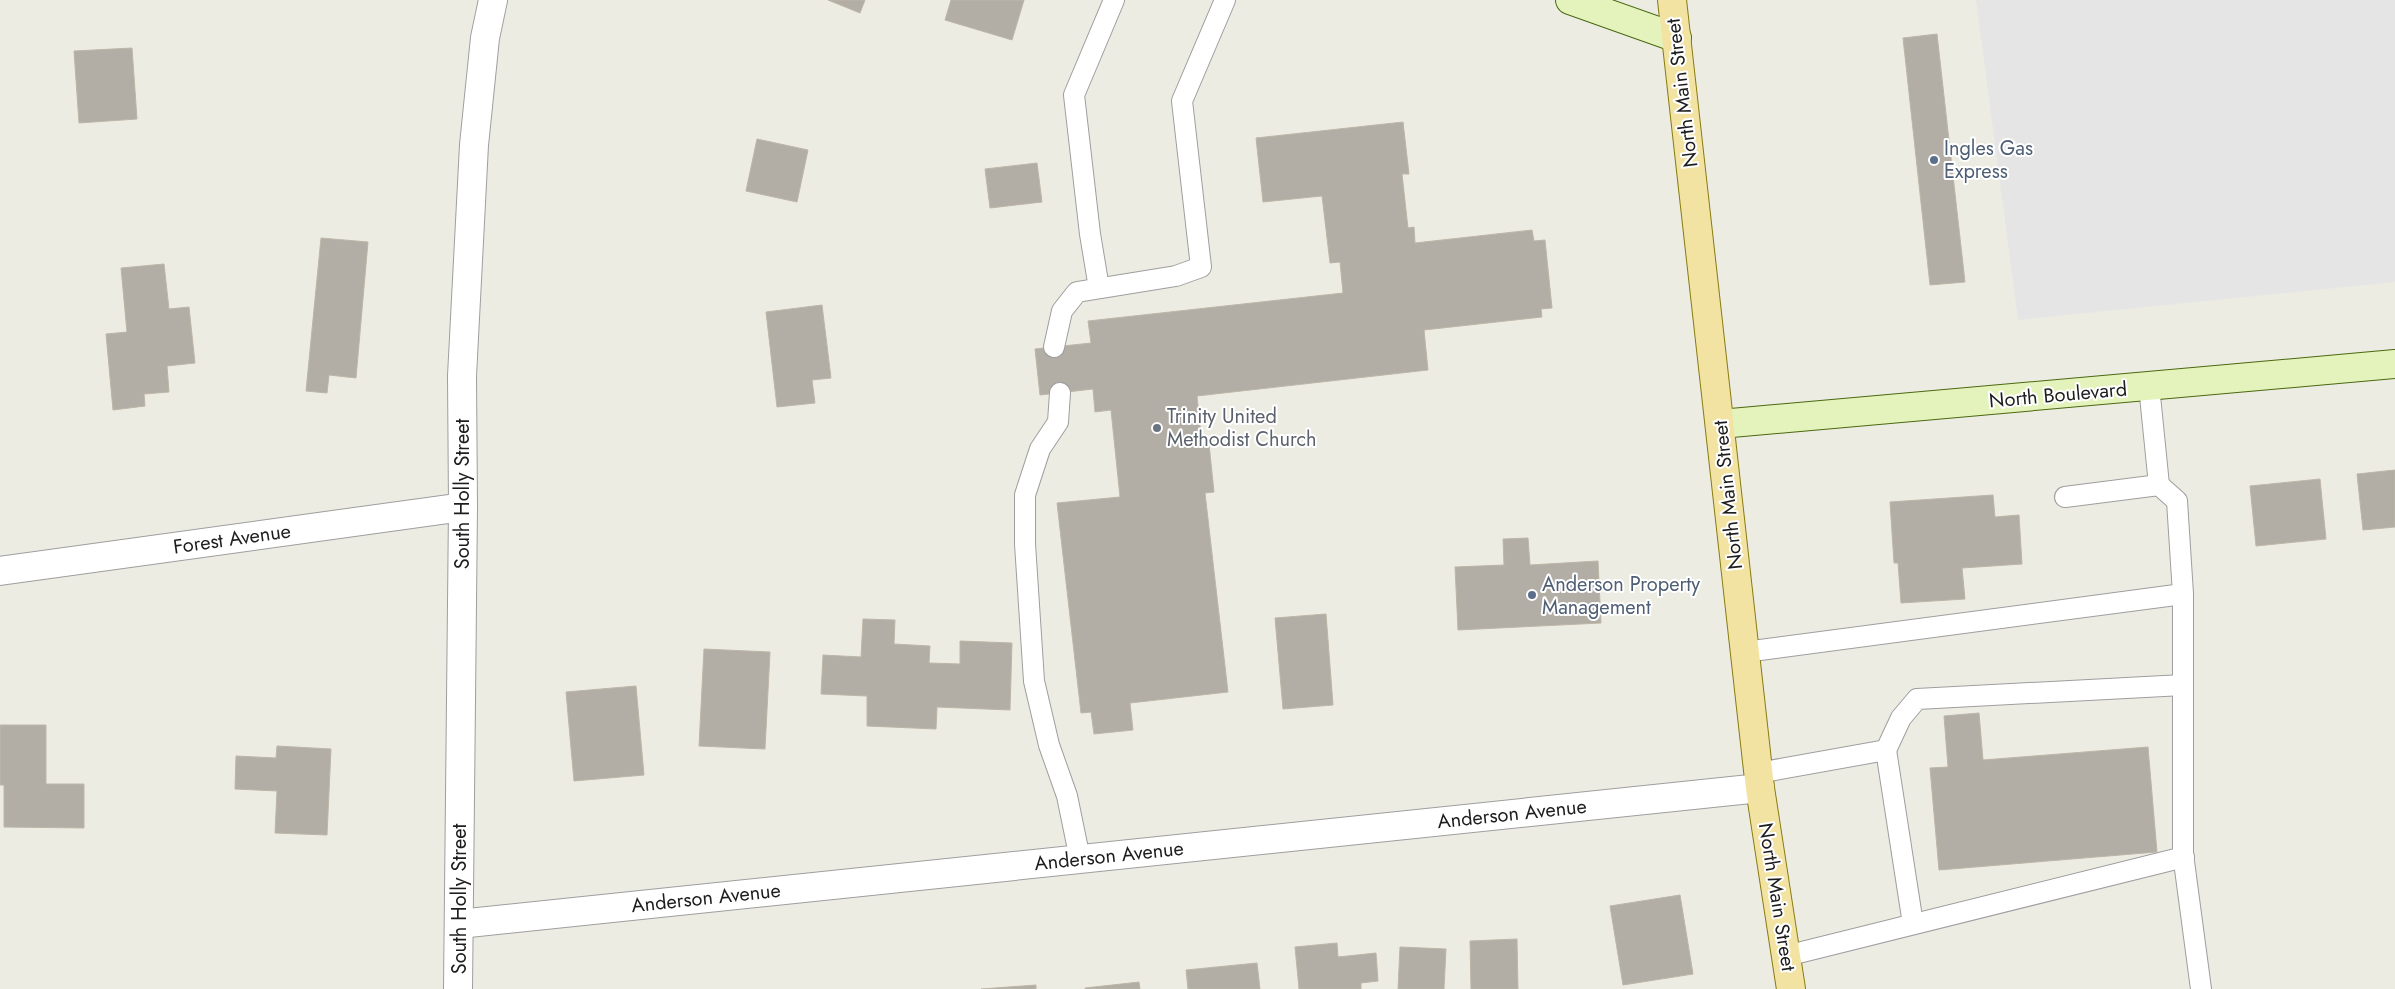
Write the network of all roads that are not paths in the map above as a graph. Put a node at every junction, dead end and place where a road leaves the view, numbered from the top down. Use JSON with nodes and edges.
{"nodes":[{"id":1,"x":493,"y":0,"type":"edge"},
{"id":2,"x":1114,"y":0,"type":"edge"},
{"id":3,"x":1225,"y":0,"type":"edge"},
{"id":4,"x":1570,"y":0,"type":"edge"},
{"id":5,"x":1672,"y":0,"type":"edge"},
{"id":6,"x":1677,"y":38,"type":"junction"},
{"id":7,"x":1099,"y":288,"type":"junction"},
{"id":8,"x":1054,"y":348,"type":"dead end"},
{"id":9,"x":2395,"y":364,"type":"edge"},
{"id":10,"x":2149,"y":386,"type":"junction"},
{"id":11,"x":1060,"y":393,"type":"dead end"},
{"id":12,"x":1720,"y":424,"type":"junction"},
{"id":13,"x":2158,"y":484,"type":"junction"},
{"id":14,"x":2065,"y":497,"type":"dead end"},
{"id":15,"x":463,"y":507,"type":"junction"},
{"id":16,"x":0,"y":571,"type":"edge"},
{"id":17,"x":2183,"y":594,"type":"junction"},
{"id":18,"x":1745,"y":652,"type":"junction"},
{"id":19,"x":2183,"y":685,"type":"junction"},
{"id":20,"x":1886,"y":750,"type":"junction"},
{"id":21,"x":1759,"y":780,"type":"junction"},
{"id":22,"x":2184,"y":857,"type":"junction"},
{"id":23,"x":1080,"y":859,"type":"junction"},
{"id":24,"x":458,"y":924,"type":"junction"},
{"id":25,"x":1913,"y":924,"type":"junction"},
{"id":26,"x":1786,"y":956,"type":"junction"},
{"id":27,"x":458,"y":989,"type":"edge"},
{"id":28,"x":1791,"y":989,"type":"edge"},
{"id":29,"x":2201,"y":989,"type":"edge"}],
"edges":[{"from":1,"to":15,"type":"street","name":"South Holly Street"},
{"from":2,"to":7,"type":"lane"},
{"from":3,"to":7,"type":"lane"},
{"from":4,"to":6,"type":"main road"},
{"from":5,"to":6,"type":"main road","name":"North Main Street"},
{"from":6,"to":12,"type":"main road","name":"North Main Street"},
{"from":7,"to":8,"type":"lane"},
{"from":9,"to":10,"type":"main road","name":"North Boulevard"},
{"from":10,"to":12,"type":"main road","name":"North Boulevard"},
{"from":10,"to":13,"type":"lane"},
{"from":11,"to":23,"type":"lane"},
{"from":12,"to":18,"type":"main road","name":"North Main Street"},
{"from":13,"to":14,"type":"lane"},
{"from":13,"to":17,"type":"lane"},
{"from":15,"to":16,"type":"street","name":"Forest Avenue"},
{"from":15,"to":24,"type":"street","name":"South Holly Street"},
{"from":17,"to":18,"type":"lane"},
{"from":17,"to":19,"type":"lane"},
{"from":18,"to":21,"type":"main road","name":"North Main Street"},
{"from":19,"to":20,"type":"lane"},
{"from":19,"to":22,"type":"lane"},
{"from":20,"to":21,"type":"lane"},
{"from":20,"to":25,"type":"lane"},
{"from":21,"to":23,"type":"street","name":"Anderson Avenue"},
{"from":21,"to":26,"type":"main road","name":"North Main Street"},
{"from":22,"to":25,"type":"lane"},
{"from":22,"to":29,"type":"lane"},
{"from":23,"to":24,"type":"street","name":"Anderson Avenue"},
{"from":24,"to":27,"type":"street","name":"South Holly Street"},
{"from":25,"to":26,"type":"lane"},
{"from":26,"to":28,"type":"main road","name":"North Main Street"}]}
